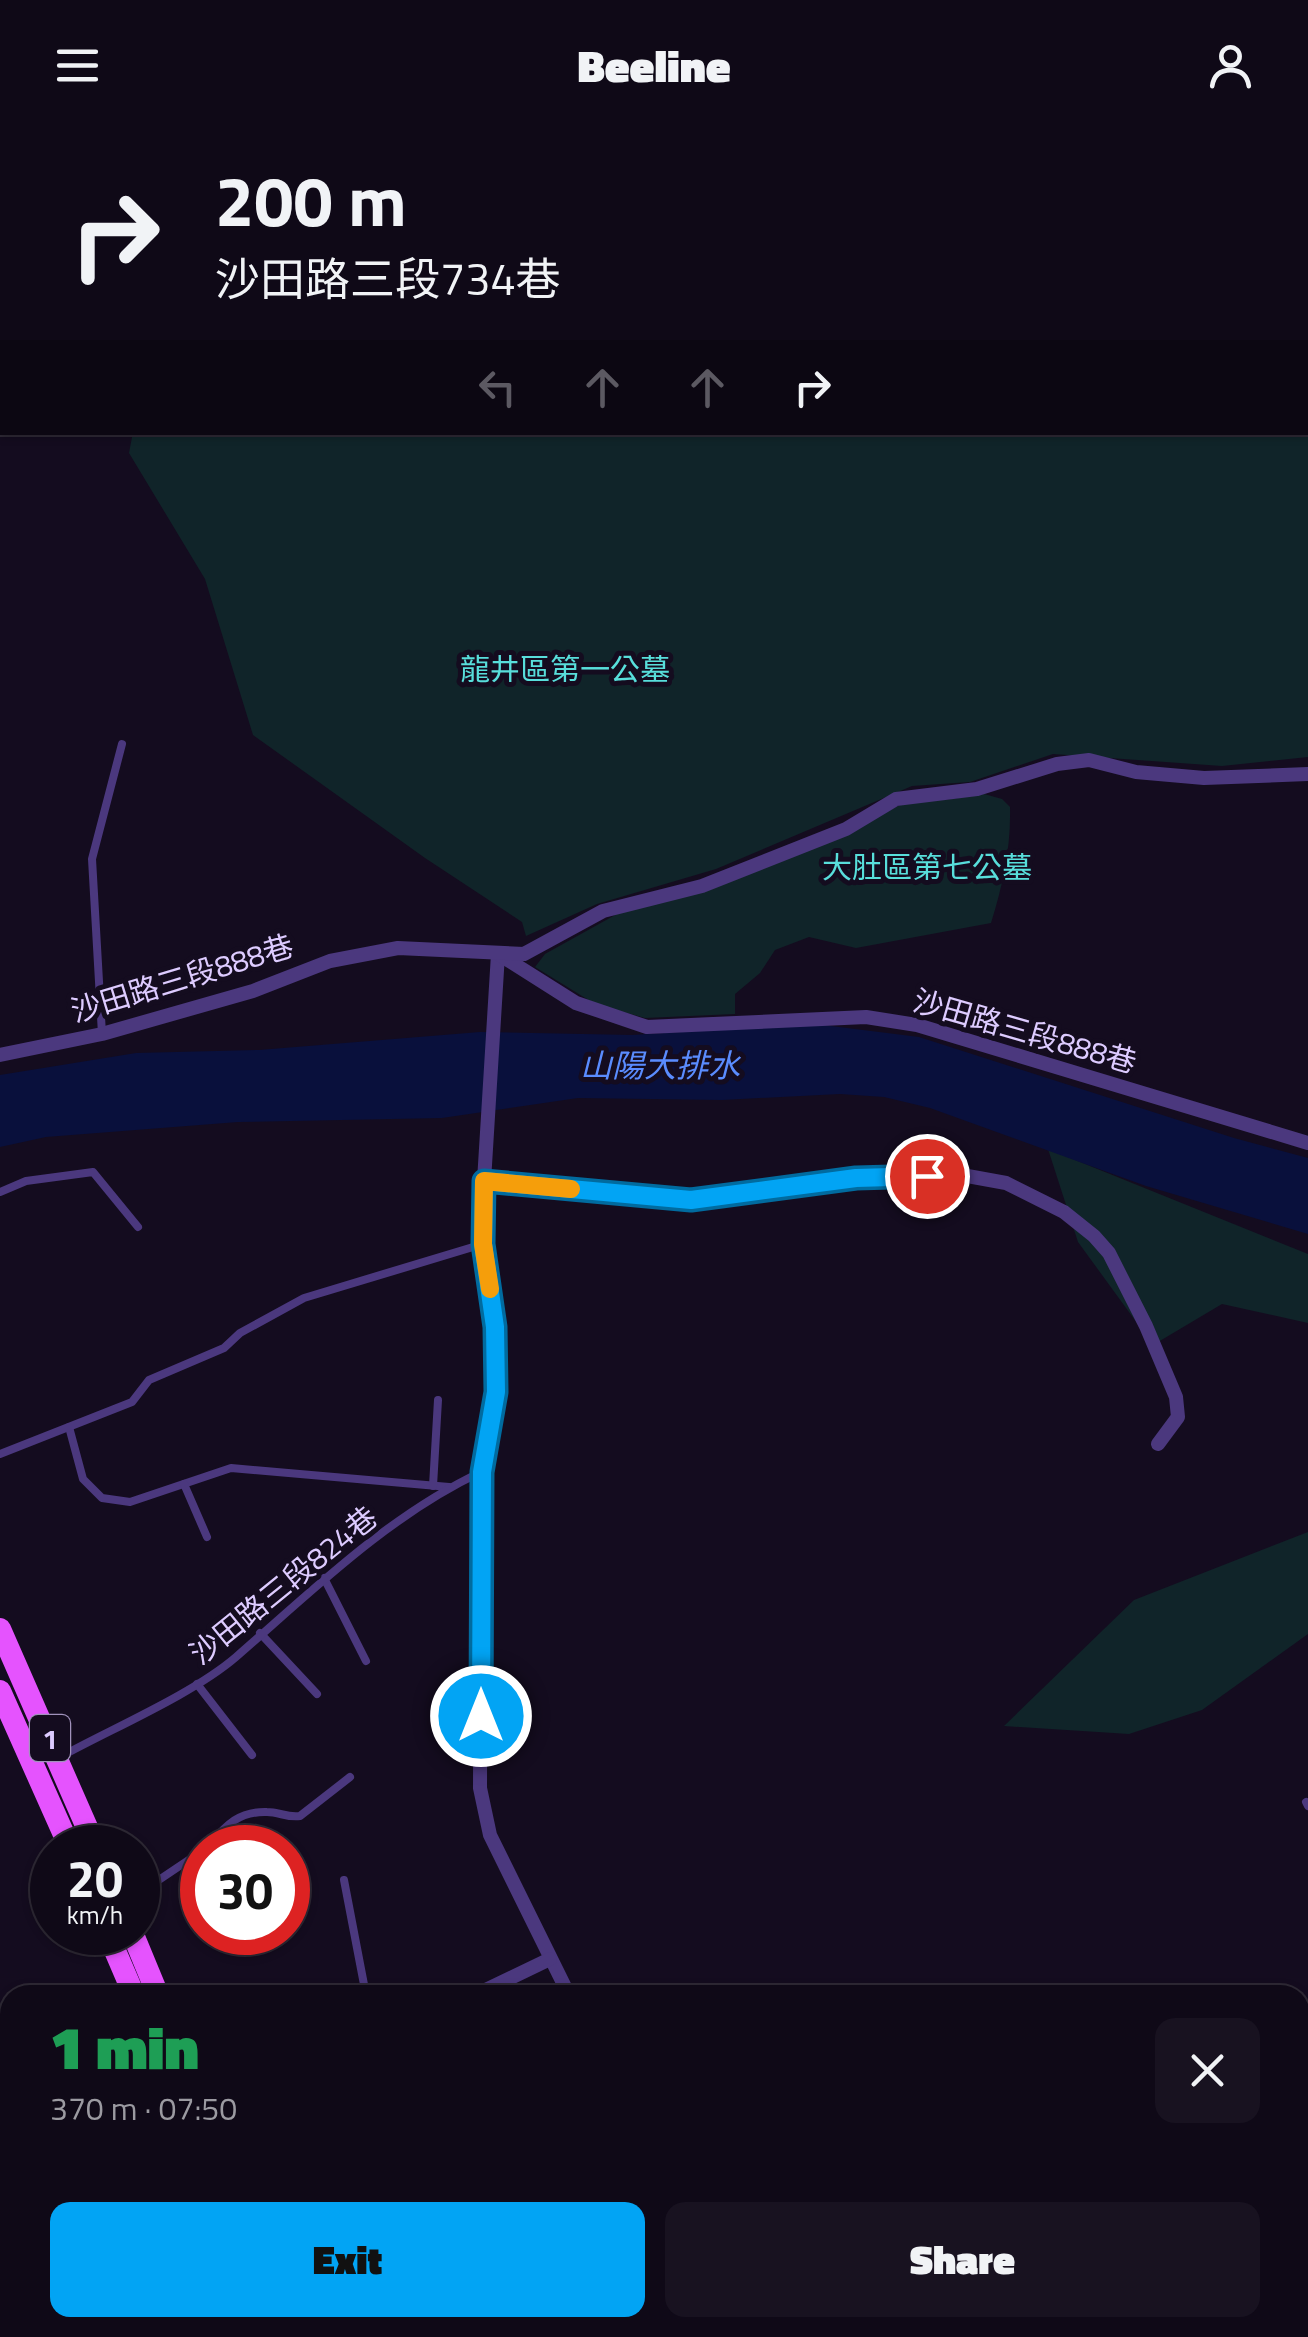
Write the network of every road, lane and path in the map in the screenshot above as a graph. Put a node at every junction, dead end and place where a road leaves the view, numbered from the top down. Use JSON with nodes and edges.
{"nodes":[{"id":1,"x":122,"y":744,"type":"dead end"},
{"id":2,"x":1308,"y":774,"type":"edge"},
{"id":3,"x":498,"y":954,"type":"junction"},
{"id":4,"x":102,"y":1034,"type":"junction"},
{"id":5,"x":0,"y":1055,"type":"edge"},
{"id":6,"x":1308,"y":1142,"type":"edge"},
{"id":7,"x":484,"y":1181,"type":"junction"},
{"id":8,"x":0,"y":1192,"type":"edge"},
{"id":9,"x":138,"y":1227,"type":"dead end"},
{"id":10,"x":483,"y":1244,"type":"junction"},
{"id":11,"x":438,"y":1400,"type":"dead end"},
{"id":12,"x":70,"y":1427,"type":"junction"},
{"id":13,"x":1158,"y":1444,"type":"dead end"},
{"id":14,"x":0,"y":1454,"type":"edge"},
{"id":15,"x":482,"y":1472,"type":"junction"},
{"id":16,"x":184,"y":1484,"type":"junction"},
{"id":17,"x":433,"y":1486,"type":"junction"},
{"id":18,"x":450,"y":1487,"type":"junction"},
{"id":19,"x":207,"y":1537,"type":"dead end"},
{"id":20,"x":324,"y":1578,"type":"junction"},
{"id":21,"x":0,"y":1629,"type":"edge"},
{"id":22,"x":260,"y":1633,"type":"junction"},
{"id":23,"x":366,"y":1661,"type":"dead end"},
{"id":24,"x":197,"y":1684,"type":"junction"},
{"id":25,"x":0,"y":1691,"type":"edge"},
{"id":26,"x":317,"y":1694,"type":"dead end"},
{"id":27,"x":252,"y":1755,"type":"dead end"},
{"id":28,"x":58,"y":1758,"type":"junction"},
{"id":29,"x":36,"y":1769,"type":"junction"},
{"id":30,"x":350,"y":1777,"type":"dead end"},
{"id":31,"x":60,"y":1825,"type":"edge"},
{"id":32,"x":86,"y":1825,"type":"edge"},
{"id":33,"x":226,"y":1825,"type":"edge"},
{"id":34,"x":344,"y":1880,"type":"dead end"},
{"id":35,"x":117,"y":1955,"type":"edge"},
{"id":36,"x":141,"y":1955,"type":"edge"},
{"id":37,"x":550,"y":1959,"type":"junction"},
{"id":38,"x":130,"y":1985,"type":"edge"},
{"id":39,"x":154,"y":1985,"type":"edge"},
{"id":40,"x":364,"y":1985,"type":"edge"},
{"id":41,"x":496,"y":1985,"type":"edge"},
{"id":42,"x":564,"y":1985,"type":"edge"}],
"edges":[{"from":1,"to":4,"type":"lane"},
{"from":2,"to":3,"type":"street"},
{"from":3,"to":4,"type":"street","name":"沙田路三段888巷"},
{"from":3,"to":6,"type":"street","name":"沙田路三段888巷"},
{"from":3,"to":7,"type":"street"},
{"from":4,"to":5,"type":"street","name":"沙田路三段888巷"},
{"from":7,"to":10,"type":"street"},
{"from":7,"to":13,"type":"street"},
{"from":8,"to":9,"type":"lane"},
{"from":10,"to":12,"type":"lane"},
{"from":10,"to":15,"type":"street"},
{"from":11,"to":17,"type":"lane"},
{"from":12,"to":14,"type":"lane"},
{"from":12,"to":16,"type":"lane","name":"沙田路三段824巷"},
{"from":15,"to":18,"type":"lane","name":"沙田路三段824巷"},
{"from":15,"to":37,"type":"street"},
{"from":16,"to":17,"type":"lane","name":"沙田路三段824巷"},
{"from":16,"to":19,"type":"lane"},
{"from":17,"to":18,"type":"lane","name":"沙田路三段824巷"},
{"from":18,"to":20,"type":"lane","name":"沙田路三段824巷"},
{"from":20,"to":22,"type":"lane","name":"沙田路三段824巷"},
{"from":20,"to":23,"type":"lane"},
{"from":21,"to":28,"type":"main road","number":"1"},
{"from":22,"to":24,"type":"lane","name":"沙田路三段824巷"},
{"from":22,"to":26,"type":"lane"},
{"from":24,"to":27,"type":"lane"},
{"from":24,"to":28,"type":"lane","name":"沙田路三段824巷"},
{"from":25,"to":29,"type":"main road","number":"1"},
{"from":28,"to":29,"type":"lane","name":"沙田路三段824巷"},
{"from":28,"to":32,"type":"main road","number":"1"},
{"from":29,"to":31,"type":"main road","number":"1"},
{"from":30,"to":33,"type":"lane"},
{"from":34,"to":40,"type":"lane"},
{"from":35,"to":38,"type":"main road"},
{"from":36,"to":39,"type":"main road"},
{"from":37,"to":41,"type":"street"},
{"from":37,"to":42,"type":"street"}]}
